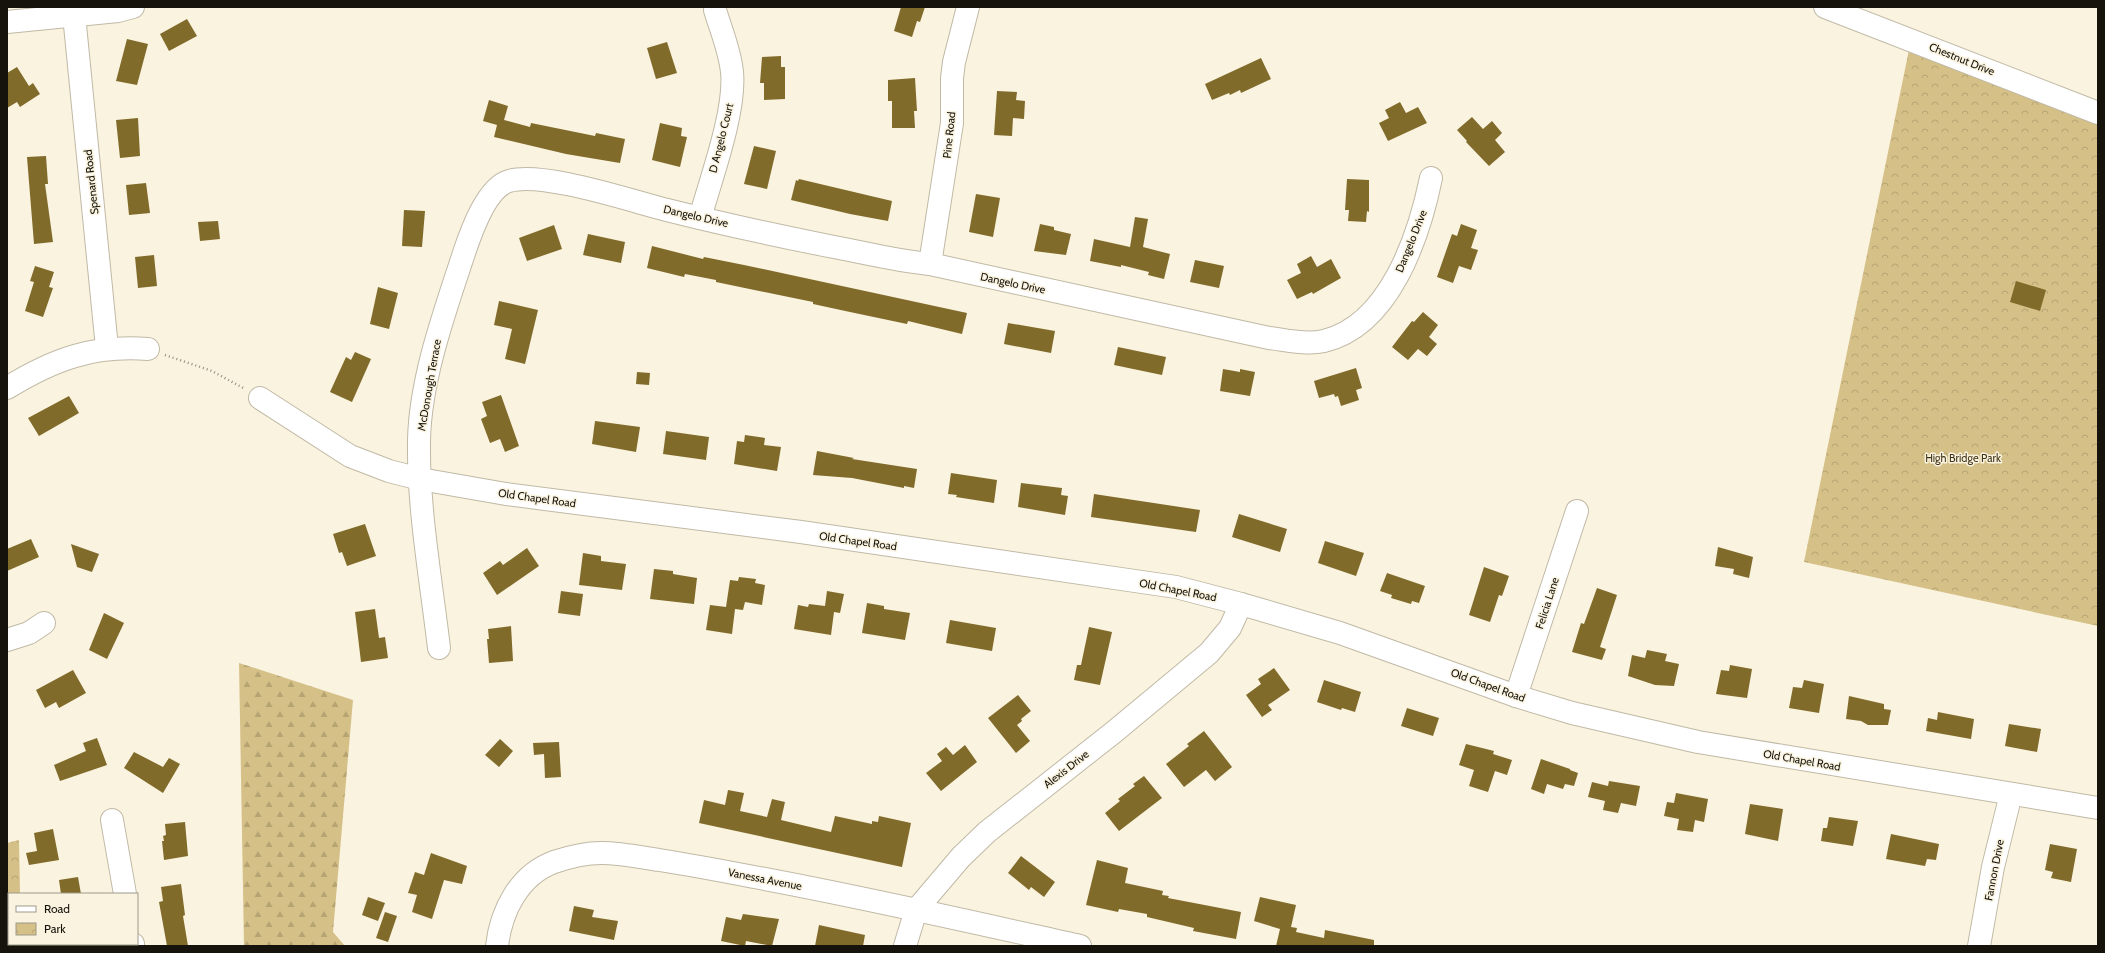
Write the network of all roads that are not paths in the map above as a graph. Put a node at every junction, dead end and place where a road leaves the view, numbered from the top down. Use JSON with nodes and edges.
{"nodes":[{"id":1,"x":133,"y":7,"type":"edge"},
{"id":2,"x":968,"y":7,"type":"edge"},
{"id":3,"x":1825,"y":7,"type":"edge"},
{"id":4,"x":715,"y":10,"type":"dead end"},
{"id":5,"x":74,"y":15,"type":"junction"},
{"id":6,"x":7,"y":22,"type":"edge"},
{"id":7,"x":2098,"y":113,"type":"edge"},
{"id":8,"x":1431,"y":178,"type":"dead end"},
{"id":9,"x":502,"y":184,"type":"joint"},
{"id":10,"x":700,"y":218,"type":"junction"},
{"id":11,"x":930,"y":264,"type":"junction"},
{"id":12,"x":107,"y":348,"type":"junction"},
{"id":13,"x":148,"y":348,"type":"road end"},
{"id":14,"x":7,"y":388,"type":"edge"},
{"id":15,"x":260,"y":398,"type":"road end"},
{"id":16,"x":420,"y":480,"type":"junction"},
{"id":17,"x":1577,"y":511,"type":"dead end"},
{"id":18,"x":1240,"y":604,"type":"junction"},
{"id":19,"x":44,"y":623,"type":"dead end"},
{"id":20,"x":7,"y":640,"type":"edge"},
{"id":21,"x":439,"y":648,"type":"dead end"},
{"id":22,"x":1516,"y":696,"type":"junction"},
{"id":23,"x":2011,"y":794,"type":"junction"},
{"id":24,"x":2098,"y":808,"type":"edge"},
{"id":25,"x":112,"y":820,"type":"dead end"},
{"id":26,"x":125,"y":893,"type":"edge"},
{"id":27,"x":916,"y":910,"type":"junction"},
{"id":28,"x":497,"y":946,"type":"edge"},
{"id":29,"x":905,"y":946,"type":"edge"},
{"id":30,"x":1080,"y":946,"type":"edge"},
{"id":31,"x":1979,"y":946,"type":"edge"}],
"edges":[{"from":1,"to":5,"type":"street"},
{"from":2,"to":11,"type":"street","name":"Pine Road"},
{"from":3,"to":7,"type":"street","name":"Chestnut Drive"},
{"from":4,"to":10,"type":"street","name":"D Angelo Court"},
{"from":5,"to":6,"type":"street"},
{"from":5,"to":12,"type":"street","name":"Spenard Road"},
{"from":8,"to":11,"type":"street","name":"Dangelo Drive"},
{"from":9,"to":10,"type":"street","name":"Dangelo Drive"},
{"from":9,"to":16,"type":"street","name":"McDonough Terrace"},
{"from":10,"to":11,"type":"street","name":"Dangelo Drive"},
{"from":12,"to":13,"type":"street"},
{"from":12,"to":14,"type":"street"},
{"from":15,"to":16,"type":"street","name":"Old Chapel Road"},
{"from":16,"to":18,"type":"street","name":"Old Chapel Road"},
{"from":16,"to":21,"type":"street","name":"McDonough Terrace"},
{"from":17,"to":22,"type":"street","name":"Felicia Lane"},
{"from":18,"to":22,"type":"street","name":"Old Chapel Road"},
{"from":18,"to":27,"type":"street","name":"Alexis Drive"},
{"from":19,"to":20,"type":"street"},
{"from":22,"to":23,"type":"street","name":"Old Chapel Road"},
{"from":23,"to":24,"type":"street","name":"Old Chapel Road"},
{"from":23,"to":31,"type":"street","name":"Fannon Drive"},
{"from":25,"to":26,"type":"street"},
{"from":27,"to":28,"type":"street","name":"Vanessa Avenue"},
{"from":27,"to":29,"type":"street","name":"Alexis Drive"},
{"from":27,"to":30,"type":"street","name":"Vanessa Avenue"}]}
